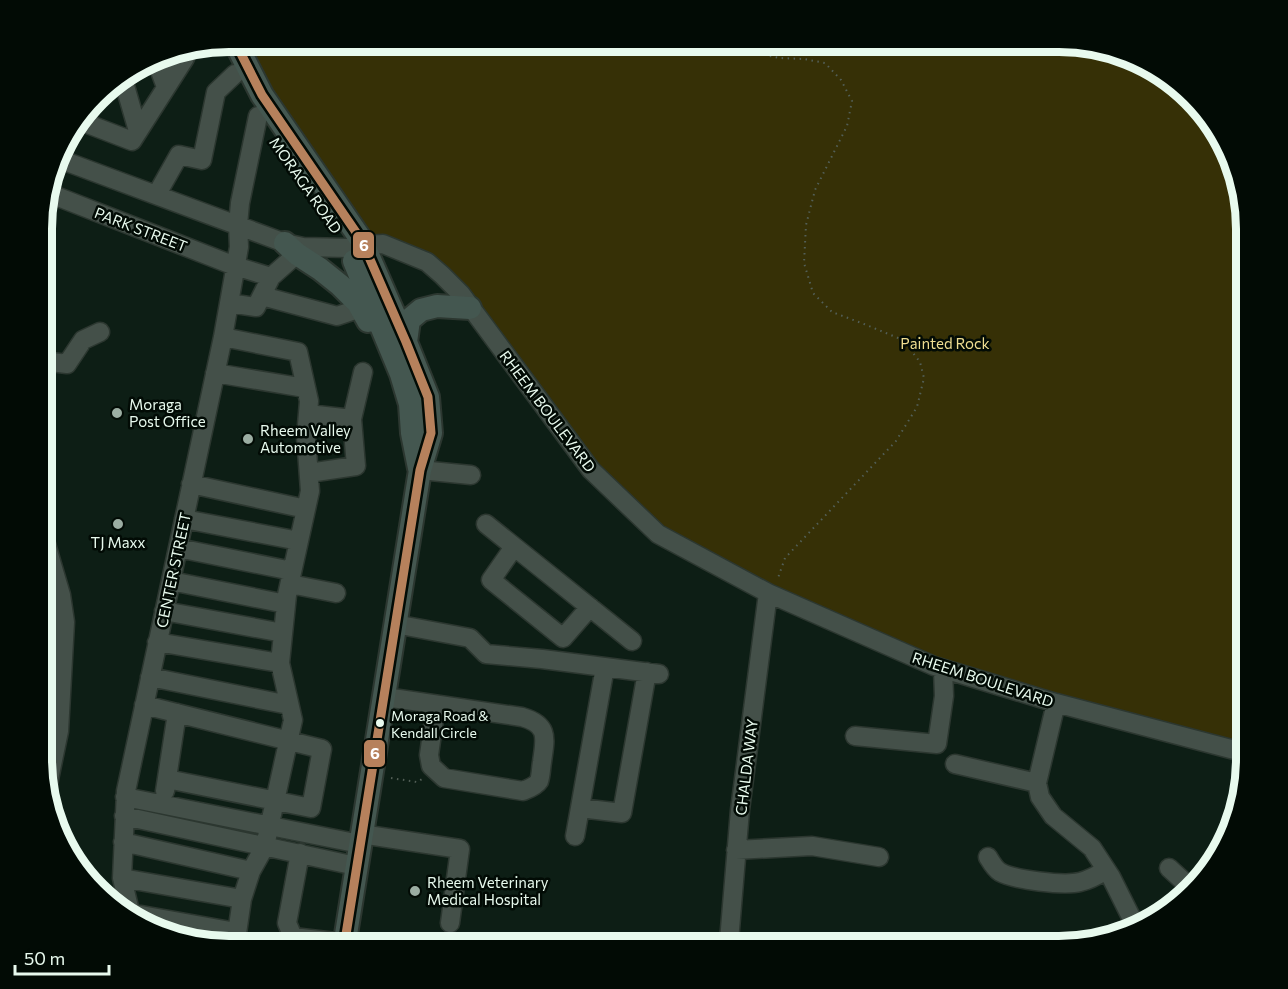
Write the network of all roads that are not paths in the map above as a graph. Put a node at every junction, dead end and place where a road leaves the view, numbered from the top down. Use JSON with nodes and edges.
{"nodes":[{"id":1,"x":224,"y":52,"type":"edge"},
{"id":2,"x":240,"y":52,"type":"edge"},
{"id":3,"x":183,"y":59,"type":"edge"},
{"id":4,"x":159,"y":68,"type":"edge"},
{"id":5,"x":235,"y":74,"type":"junction"},
{"id":6,"x":125,"y":87,"type":"edge"},
{"id":7,"x":166,"y":87,"type":"junction"},
{"id":8,"x":258,"y":116,"type":"junction"},
{"id":9,"x":87,"y":124,"type":"edge"},
{"id":10,"x":138,"y":131,"type":"junction"},
{"id":11,"x":66,"y":162,"type":"edge"},
{"id":12,"x":157,"y":195,"type":"junction"},
{"id":13,"x":56,"y":196,"type":"edge"},
{"id":14,"x":238,"y":225,"type":"junction"},
{"id":15,"x":356,"y":246,"type":"junction"},
{"id":16,"x":291,"y":248,"type":"junction"},
{"id":17,"x":235,"y":266,"type":"junction"},
{"id":18,"x":271,"y":277,"type":"junction"},
{"id":19,"x":262,"y":296,"type":"junction"},
{"id":20,"x":229,"y":303,"type":"junction"},
{"id":21,"x":361,"y":308,"type":"junction"},
{"id":22,"x":470,"y":308,"type":"junction"},
{"id":23,"x":100,"y":332,"type":"dead end"},
{"id":24,"x":223,"y":337,"type":"junction"},
{"id":25,"x":398,"y":343,"type":"junction"},
{"id":26,"x":53,"y":362,"type":"edge"},
{"id":27,"x":363,"y":372,"type":"dead end"},
{"id":28,"x":215,"y":374,"type":"junction"},
{"id":29,"x":305,"y":388,"type":"junction"},
{"id":30,"x":308,"y":414,"type":"junction"},
{"id":31,"x":352,"y":419,"type":"junction"},
{"id":32,"x":420,"y":470,"type":"junction"},
{"id":33,"x":309,"y":473,"type":"junction"},
{"id":34,"x":471,"y":475,"type":"dead end"},
{"id":35,"x":191,"y":484,"type":"junction"},
{"id":36,"x":306,"y":509,"type":"junction"},
{"id":37,"x":184,"y":519,"type":"junction"},
{"id":38,"x":486,"y":524,"type":"dead end"},
{"id":39,"x":299,"y":542,"type":"junction"},
{"id":40,"x":514,"y":547,"type":"junction"},
{"id":41,"x":178,"y":548,"type":"junction"},
{"id":42,"x":53,"y":566,"type":"edge"},
{"id":43,"x":291,"y":577,"type":"junction"},
{"id":44,"x":171,"y":580,"type":"junction"},
{"id":45,"x":773,"y":586,"type":"junction"},
{"id":46,"x":336,"y":593,"type":"dead end"},
{"id":47,"x":286,"y":604,"type":"junction"},
{"id":48,"x":590,"y":608,"type":"junction"},
{"id":49,"x":164,"y":611,"type":"junction"},
{"id":50,"x":395,"y":624,"type":"junction"},
{"id":51,"x":283,"y":633,"type":"junction"},
{"id":52,"x":563,"y":638,"type":"junction"},
{"id":53,"x":633,"y":641,"type":"dead end"},
{"id":54,"x":157,"y":642,"type":"junction"},
{"id":55,"x":560,"y":661,"type":"junction"},
{"id":56,"x":280,"y":663,"type":"junction"},
{"id":57,"x":605,"y":667,"type":"junction"},
{"id":58,"x":943,"y":669,"type":"junction"},
{"id":59,"x":150,"y":677,"type":"junction"},
{"id":60,"x":383,"y":697,"type":"junction"},
{"id":61,"x":1056,"y":703,"type":"junction"},
{"id":62,"x":144,"y":705,"type":"junction"},
{"id":63,"x":290,"y":705,"type":"junction"},
{"id":64,"x":436,"y":705,"type":"junction"},
{"id":65,"x":177,"y":713,"type":"junction"},
{"id":66,"x":855,"y":736,"type":"dead end"},
{"id":67,"x":288,"y":741,"type":"junction"},
{"id":68,"x":1235,"y":750,"type":"edge"},
{"id":69,"x":53,"y":760,"type":"edge"},
{"id":70,"x":955,"y":764,"type":"dead end"},
{"id":71,"x":167,"y":779,"type":"junction"},
{"id":72,"x":1037,"y":783,"type":"junction"},
{"id":73,"x":125,"y":797,"type":"junction"},
{"id":74,"x":274,"y":801,"type":"junction"},
{"id":75,"x":163,"y":804,"type":"junction"},
{"id":76,"x":580,"y":808,"type":"junction"},
{"id":77,"x":124,"y":816,"type":"junction"},
{"id":78,"x":270,"y":826,"type":"junction"},
{"id":79,"x":575,"y":837,"type":"dead end"},
{"id":80,"x":123,"y":842,"type":"junction"},
{"id":81,"x":265,"y":846,"type":"junction"},
{"id":82,"x":359,"y":848,"type":"junction"},
{"id":83,"x":736,"y":850,"type":"junction"},
{"id":84,"x":300,"y":853,"type":"junction"},
{"id":85,"x":879,"y":857,"type":"dead end"},
{"id":86,"x":988,"y":857,"type":"dead end"},
{"id":87,"x":1169,"y":868,"type":"dead end"},
{"id":88,"x":1106,"y":870,"type":"junction"},
{"id":89,"x":251,"y":871,"type":"junction"},
{"id":90,"x":122,"y":878,"type":"junction"},
{"id":91,"x":1186,"y":883,"type":"edge"},
{"id":92,"x":242,"y":899,"type":"junction"},
{"id":93,"x":128,"y":904,"type":"edge"},
{"id":94,"x":1132,"y":920,"type":"edge"},
{"id":95,"x":159,"y":922,"type":"edge"},
{"id":96,"x":450,"y":923,"type":"dead end"},
{"id":97,"x":223,"y":936,"type":"edge"},
{"id":98,"x":236,"y":936,"type":"edge"},
{"id":99,"x":292,"y":936,"type":"edge"},
{"id":100,"x":345,"y":936,"type":"edge"},
{"id":101,"x":729,"y":936,"type":"edge"}],
"edges":[{"from":1,"to":5,"type":"main road","name":"MORAGA ROAD"},
{"from":2,"to":15,"type":"main road","name":"MORAGA ROAD"},
{"from":3,"to":7,"type":"street"},
{"from":4,"to":7,"type":"street"},
{"from":5,"to":8,"type":"main road","name":"MORAGA ROAD"},
{"from":5,"to":12,"type":"street"},
{"from":6,"to":10,"type":"street"},
{"from":7,"to":10,"type":"street"},
{"from":8,"to":14,"type":"street","name":"CENTER STREET"},
{"from":8,"to":15,"type":"main road","name":"MORAGA ROAD"},
{"from":9,"to":10,"type":"street"},
{"from":11,"to":12,"type":"street","name":"RHEEM BOULEVARD"},
{"from":12,"to":14,"type":"street","name":"RHEEM BOULEVARD"},
{"from":13,"to":17,"type":"street","name":"PARK STREET"},
{"from":14,"to":16,"type":"street","name":"RHEEM BOULEVARD"},
{"from":14,"to":17,"type":"street","name":"CENTER STREET"},
{"from":15,"to":16,"type":"street","name":"RHEEM BOULEVARD"},
{"from":15,"to":22,"type":"street","name":"RHEEM BOULEVARD"},
{"from":15,"to":25,"type":"main road","name":"MORAGA ROAD"},
{"from":16,"to":18,"type":"street"},
{"from":16,"to":21,"type":"main road"},
{"from":17,"to":18,"type":"street","name":"PARK STREET"},
{"from":17,"to":20,"type":"street","name":"CENTER STREET"},
{"from":18,"to":19,"type":"street"},
{"from":19,"to":20,"type":"street"},
{"from":19,"to":21,"type":"street"},
{"from":20,"to":24,"type":"street","name":"CENTER STREET"},
{"from":21,"to":25,"type":"main road"},
{"from":22,"to":25,"type":"main road"},
{"from":22,"to":45,"type":"street","name":"RHEEM BOULEVARD"},
{"from":23,"to":26,"type":"street"},
{"from":24,"to":28,"type":"street","name":"CENTER STREET"},
{"from":24,"to":29,"type":"street"},
{"from":25,"to":32,"type":"main road","name":"MORAGA ROAD"},
{"from":27,"to":31,"type":"street"},
{"from":28,"to":29,"type":"street"},
{"from":28,"to":35,"type":"street","name":"CENTER STREET"},
{"from":29,"to":30,"type":"street"},
{"from":30,"to":31,"type":"street"},
{"from":30,"to":33,"type":"street"},
{"from":31,"to":33,"type":"street"},
{"from":32,"to":34,"type":"street"},
{"from":32,"to":50,"type":"main road","name":"MORAGA ROAD"},
{"from":33,"to":36,"type":"street"},
{"from":35,"to":36,"type":"street"},
{"from":35,"to":37,"type":"street","name":"CENTER STREET"},
{"from":36,"to":39,"type":"street"},
{"from":37,"to":39,"type":"street"},
{"from":37,"to":41,"type":"street","name":"CENTER STREET"},
{"from":38,"to":40,"type":"street"},
{"from":39,"to":43,"type":"street"},
{"from":40,"to":48,"type":"street"},
{"from":40,"to":52,"type":"street"},
{"from":41,"to":43,"type":"street"},
{"from":41,"to":44,"type":"street","name":"CENTER STREET"},
{"from":42,"to":69,"type":"street"},
{"from":43,"to":46,"type":"street"},
{"from":43,"to":47,"type":"street"},
{"from":44,"to":47,"type":"street"},
{"from":44,"to":49,"type":"street","name":"CENTER STREET"},
{"from":45,"to":58,"type":"street","name":"RHEEM BOULEVARD"},
{"from":45,"to":83,"type":"street","name":"CHALDA WAY"},
{"from":47,"to":51,"type":"street"},
{"from":48,"to":52,"type":"street"},
{"from":48,"to":53,"type":"street"},
{"from":49,"to":51,"type":"street"},
{"from":49,"to":54,"type":"street","name":"CENTER STREET"},
{"from":50,"to":55,"type":"street"},
{"from":50,"to":60,"type":"main road","name":"MORAGA ROAD"},
{"from":51,"to":56,"type":"street"},
{"from":52,"to":55,"type":"street"},
{"from":54,"to":56,"type":"street"},
{"from":54,"to":59,"type":"street","name":"CENTER STREET"},
{"from":55,"to":57,"type":"street"},
{"from":56,"to":63,"type":"street"},
{"from":57,"to":76,"type":"street"},
{"from":57,"to":76,"type":"street"},
{"from":58,"to":61,"type":"street","name":"RHEEM BOULEVARD"},
{"from":58,"to":66,"type":"street"},
{"from":59,"to":62,"type":"street","name":"CENTER STREET"},
{"from":59,"to":63,"type":"street"},
{"from":60,"to":64,"type":"street"},
{"from":60,"to":82,"type":"main road","name":"MORAGA ROAD"},
{"from":61,"to":68,"type":"street","name":"RHEEM BOULEVARD"},
{"from":61,"to":72,"type":"street"},
{"from":62,"to":65,"type":"street"},
{"from":62,"to":73,"type":"street","name":"CENTER STREET"},
{"from":63,"to":67,"type":"street"},
{"from":64,"to":64,"type":"street"},
{"from":65,"to":67,"type":"street"},
{"from":65,"to":71,"type":"street"},
{"from":67,"to":74,"type":"street"},
{"from":67,"to":74,"type":"street"},
{"from":70,"to":72,"type":"street"},
{"from":71,"to":74,"type":"street"},
{"from":71,"to":75,"type":"street"},
{"from":72,"to":88,"type":"street"},
{"from":73,"to":75,"type":"street"},
{"from":73,"to":77,"type":"street","name":"CENTER STREET"},
{"from":74,"to":78,"type":"street"},
{"from":75,"to":78,"type":"street"},
{"from":76,"to":79,"type":"street"},
{"from":77,"to":80,"type":"street","name":"CENTER STREET"},
{"from":77,"to":81,"type":"street"},
{"from":78,"to":81,"type":"street"},
{"from":78,"to":82,"type":"street"},
{"from":80,"to":89,"type":"street"},
{"from":80,"to":90,"type":"street","name":"CENTER STREET"},
{"from":81,"to":84,"type":"street"},
{"from":81,"to":89,"type":"street"},
{"from":82,"to":84,"type":"street"},
{"from":82,"to":96,"type":"street"},
{"from":82,"to":100,"type":"main road","name":"MORAGA ROAD"},
{"from":83,"to":85,"type":"street"},
{"from":83,"to":101,"type":"street","name":"CHALDA WAY"},
{"from":84,"to":99,"type":"street"},
{"from":86,"to":88,"type":"street"},
{"from":87,"to":91,"type":"street"},
{"from":88,"to":94,"type":"street"},
{"from":89,"to":92,"type":"street"},
{"from":90,"to":92,"type":"street"},
{"from":90,"to":93,"type":"street","name":"CENTER STREET"},
{"from":92,"to":98,"type":"street"},
{"from":95,"to":97,"type":"street"}]}
